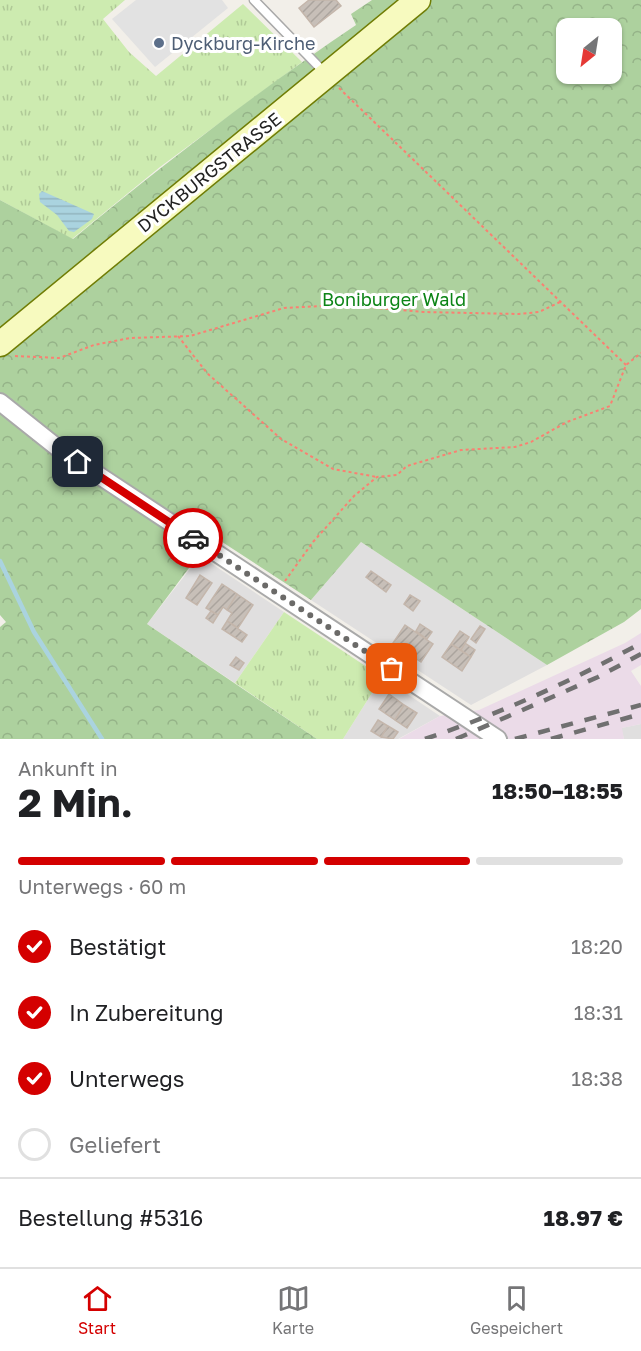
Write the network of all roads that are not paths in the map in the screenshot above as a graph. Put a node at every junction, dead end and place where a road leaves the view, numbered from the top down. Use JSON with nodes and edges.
{"nodes":[{"id":1,"x":254,"y":0,"type":"edge"},
{"id":2,"x":418,"y":0,"type":"edge"},
{"id":3,"x":332,"y":80,"type":"junction"},
{"id":4,"x":5,"y":349,"type":"edge"},
{"id":5,"x":0,"y":402,"type":"edge"},
{"id":6,"x":498,"y":739,"type":"edge"}],
"edges":[{"from":1,"to":3,"type":"lane"},
{"from":2,"to":3,"type":"street","name":"DYCKBURGSTRASSE"},
{"from":3,"to":4,"type":"street","name":"DYCKBURGSTRASSE"},
{"from":5,"to":6,"type":"street"}]}
